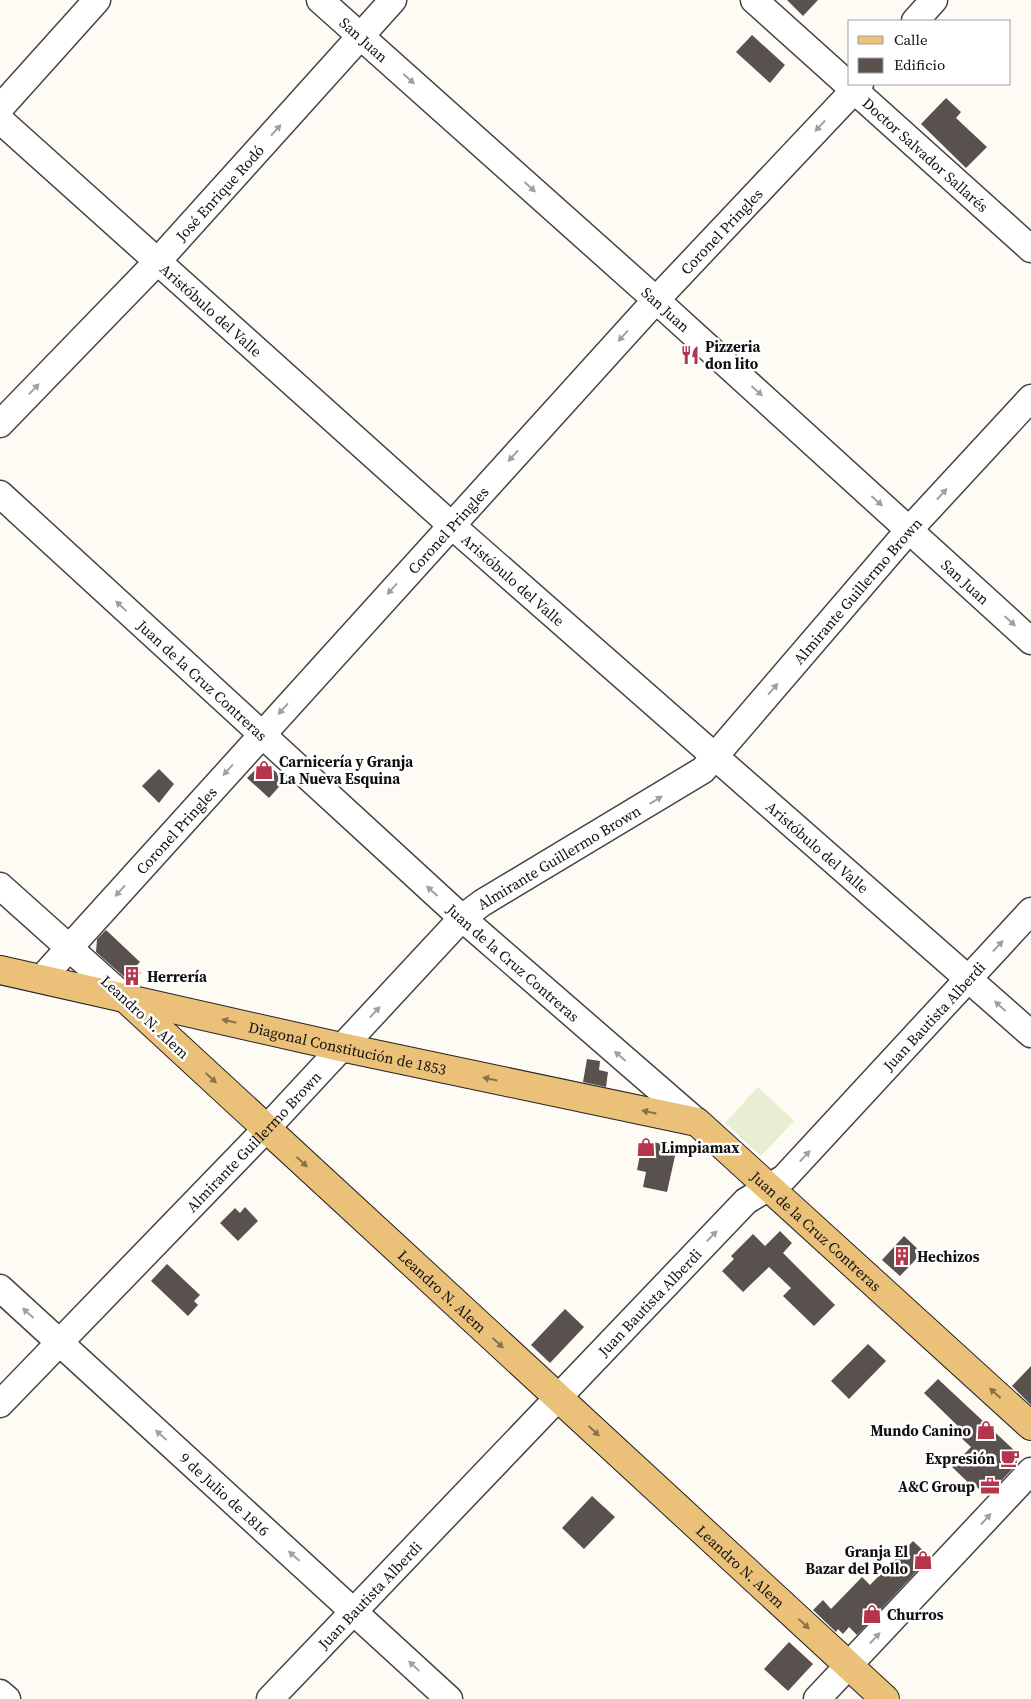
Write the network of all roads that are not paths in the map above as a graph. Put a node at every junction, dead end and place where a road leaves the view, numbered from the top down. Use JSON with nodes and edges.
{"nodes":[{"id":1,"x":97,"y":0,"type":"edge"},
{"id":2,"x":320,"y":0,"type":"edge"},
{"id":3,"x":393,"y":0,"type":"edge"},
{"id":4,"x":754,"y":0,"type":"edge"},
{"id":5,"x":934,"y":0,"type":"edge"},
{"id":6,"x":916,"y":20,"type":"edge"},
{"id":7,"x":361,"y":36,"type":"junction"},
{"id":8,"x":848,"y":79,"type":"edge"},
{"id":9,"x":857,"y":87,"type":"edge"},
{"id":10,"x":0,"y":108,"type":"edge"},
{"id":11,"x":0,"y":120,"type":"edge"},
{"id":12,"x":1031,"y":249,"type":"edge"},
{"id":13,"x":157,"y":262,"type":"junction"},
{"id":14,"x":656,"y":300,"type":"junction"},
{"id":15,"x":1031,"y":398,"type":"edge"},
{"id":16,"x":0,"y":424,"type":"edge"},
{"id":17,"x":0,"y":494,"type":"edge"},
{"id":18,"x":450,"y":524,"type":"junction"},
{"id":19,"x":909,"y":530,"type":"junction"},
{"id":20,"x":1031,"y":640,"type":"edge"},
{"id":21,"x":260,"y":734,"type":"junction"},
{"id":22,"x":716,"y":756,"type":"junction"},
{"id":23,"x":0,"y":886,"type":"edge"},
{"id":24,"x":1031,"y":911,"type":"edge"},
{"id":25,"x":462,"y":918,"type":"junction"},
{"id":26,"x":69,"y":948,"type":"junction"},
{"id":27,"x":0,"y":970,"type":"edge"},
{"id":28,"x":969,"y":978,"type":"junction"},
{"id":29,"x":41,"y":979,"type":"junction"},
{"id":30,"x":124,"y":997,"type":"junction"},
{"id":31,"x":1031,"y":1034,"type":"edge"},
{"id":32,"x":342,"y":1047,"type":"junction"},
{"id":33,"x":697,"y":1122,"type":"junction"},
{"id":34,"x":266,"y":1129,"type":"junction"},
{"id":35,"x":769,"y":1188,"type":"junction"},
{"id":36,"x":0,"y":1288,"type":"edge"},
{"id":37,"x":60,"y":1342,"type":"junction"},
{"id":38,"x":558,"y":1398,"type":"junction"},
{"id":39,"x":0,"y":1404,"type":"edge"},
{"id":40,"x":1031,"y":1426,"type":"edge"},
{"id":41,"x":1031,"y":1471,"type":"edge"},
{"id":42,"x":354,"y":1612,"type":"junction"},
{"id":43,"x":849,"y":1666,"type":"junction"},
{"id":44,"x":0,"y":1693,"type":"edge"},
{"id":45,"x":7,"y":1699,"type":"edge"},
{"id":46,"x":270,"y":1699,"type":"edge"},
{"id":47,"x":450,"y":1699,"type":"edge"},
{"id":48,"x":817,"y":1699,"type":"edge"},
{"id":49,"x":885,"y":1699,"type":"edge"}],
"edges":[{"from":1,"to":10,"type":"street"},
{"from":2,"to":7,"type":"street","name":"San Juan"},
{"from":3,"to":7,"type":"street","name":"José Enrique Rodó"},
{"from":4,"to":8,"type":"street","name":"Doctor Salvador Sallarés"},
{"from":5,"to":6,"type":"street"},
{"from":13,"to":7,"type":"street","name":"José Enrique Rodó","one_way":true},
{"from":7,"to":14,"type":"street","name":"San Juan","one_way":true},
{"from":9,"to":12,"type":"street","name":"Doctor Salvador Sallarés"},
{"from":9,"to":14,"type":"street","name":"Coronel Pringles","one_way":true},
{"from":11,"to":13,"type":"street","name":"Aristóbulo del Valle"},
{"from":16,"to":13,"type":"street","name":"José Enrique Rodó","one_way":true},
{"from":13,"to":18,"type":"street","name":"Aristóbulo del Valle"},
{"from":14,"to":18,"type":"street","name":"Coronel Pringles","one_way":true},
{"from":14,"to":19,"type":"street","name":"San Juan","one_way":true},
{"from":19,"to":15,"type":"street","name":"Almirante Guillermo Brown","one_way":true},
{"from":21,"to":17,"type":"street","name":"Juan de la Cruz Contreras","one_way":true},
{"from":18,"to":21,"type":"street","name":"Coronel Pringles","one_way":true},
{"from":18,"to":22,"type":"street","name":"Aristóbulo del Valle"},
{"from":19,"to":20,"type":"street","name":"San Juan","one_way":true},
{"from":22,"to":19,"type":"street","name":"Almirante Guillermo Brown","one_way":true},
{"from":25,"to":21,"type":"street","name":"Juan de la Cruz Contreras","one_way":true},
{"from":21,"to":26,"type":"street","name":"Coronel Pringles","one_way":true},
{"from":25,"to":22,"type":"street","name":"Almirante Guillermo Brown","one_way":true},
{"from":22,"to":28,"type":"street","name":"Aristóbulo del Valle"},
{"from":23,"to":26,"type":"street","name":"Leandro N. Alem"},
{"from":28,"to":24,"type":"street","name":"Juan Bautista Alberdi","one_way":true},
{"from":32,"to":25,"type":"street","name":"Almirante Guillermo Brown","one_way":true},
{"from":33,"to":25,"type":"street","name":"Juan de la Cruz Contreras","one_way":true},
{"from":26,"to":29,"type":"street","name":"Coronel Pringles"},
{"from":26,"to":30,"type":"street","name":"Leandro N. Alem"},
{"from":27,"to":29,"type":"main road","name":"Diagonal Constitución de 1853"},
{"from":31,"to":28,"type":"street","name":"Aristóbulo del Valle","one_way":true},
{"from":35,"to":28,"type":"street","name":"Juan Bautista Alberdi","one_way":true},
{"from":29,"to":30,"type":"main road","name":"Diagonal Constitución de 1853"},
{"from":32,"to":30,"type":"main road","name":"Diagonal Constitución de 1853","one_way":true},
{"from":30,"to":34,"type":"main road","name":"Leandro N. Alem","one_way":true},
{"from":33,"to":32,"type":"main road","name":"Diagonal Constitución de 1853","one_way":true},
{"from":32,"to":34,"type":"street","name":"Almirante Guillermo Brown"},
{"from":33,"to":35,"type":"main road","name":"Juan de la Cruz Contreras"},
{"from":34,"to":37,"type":"street","name":"Almirante Guillermo Brown"},
{"from":34,"to":38,"type":"main road","name":"Leandro N. Alem","one_way":true},
{"from":38,"to":35,"type":"street","name":"Juan Bautista Alberdi","one_way":true},
{"from":40,"to":35,"type":"main road","name":"Juan de la Cruz Contreras","one_way":true},
{"from":37,"to":36,"type":"street","name":"9 de Julio de 1816","one_way":true},
{"from":37,"to":39,"type":"street","name":"Almirante Guillermo Brown"},
{"from":42,"to":37,"type":"street","name":"9 de Julio de 1816","one_way":true},
{"from":38,"to":42,"type":"street","name":"Juan Bautista Alberdi"},
{"from":38,"to":43,"type":"main road","name":"Leandro N. Alem","one_way":true},
{"from":43,"to":41,"type":"street","one_way":true},
{"from":42,"to":46,"type":"street","name":"Juan Bautista Alberdi"},
{"from":47,"to":42,"type":"street","name":"9 de Julio de 1816","one_way":true},
{"from":43,"to":48,"type":"street"},
{"from":43,"to":49,"type":"main road","name":"Leandro N. Alem"},
{"from":44,"to":45,"type":"street"}]}
